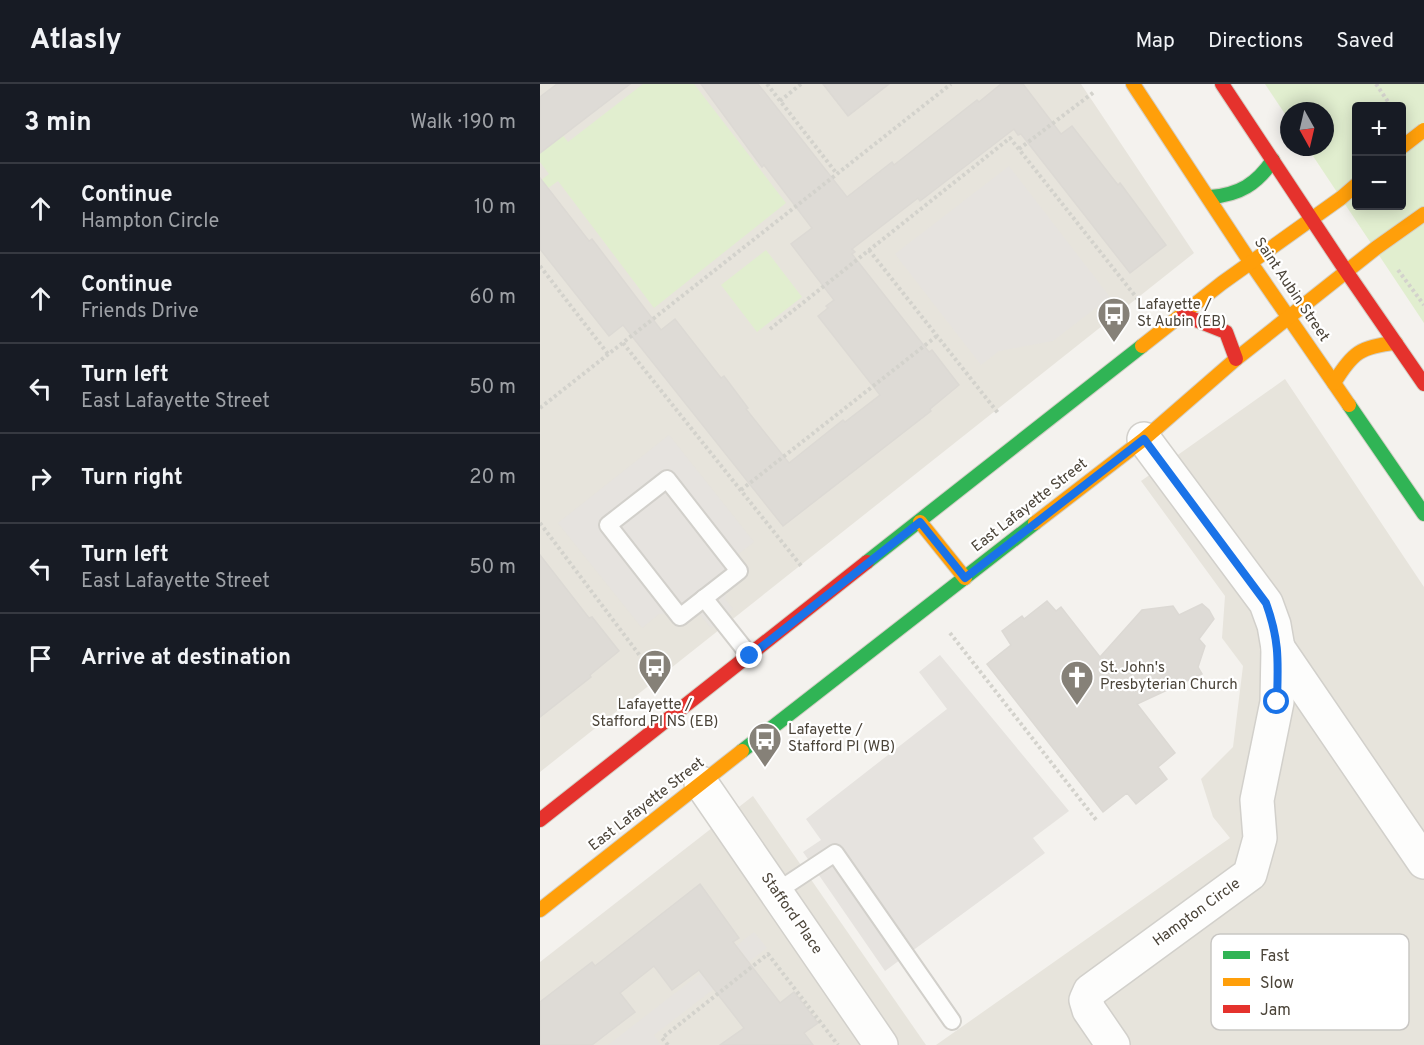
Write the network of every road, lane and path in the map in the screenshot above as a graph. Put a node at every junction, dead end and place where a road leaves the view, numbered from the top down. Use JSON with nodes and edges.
{"nodes":[{"id":1,"x":767,"y":84,"type":"edge"},
{"id":2,"x":801,"y":84,"type":"edge"},
{"id":3,"x":951,"y":84,"type":"edge"},
{"id":4,"x":1133,"y":84,"type":"edge"},
{"id":5,"x":1222,"y":84,"type":"edge"},
{"id":6,"x":1376,"y":84,"type":"edge"},
{"id":7,"x":1094,"y":92,"type":"dead end"},
{"id":8,"x":780,"y":101,"type":"junction"},
{"id":9,"x":1388,"y":102,"type":"edge"},
{"id":10,"x":1424,"y":130,"type":"edge"},
{"id":11,"x":1406,"y":143,"type":"edge"},
{"id":12,"x":1018,"y":149,"type":"junction"},
{"id":13,"x":1273,"y":160,"type":"junction"},
{"id":14,"x":837,"y":174,"type":"junction"},
{"id":15,"x":1352,"y":187,"type":"edge"},
{"id":16,"x":1210,"y":197,"type":"junction"},
{"id":17,"x":1421,"y":216,"type":"edge"},
{"id":18,"x":1312,"y":219,"type":"junction"},
{"id":19,"x":1382,"y":244,"type":"junction"},
{"id":20,"x":869,"y":250,"type":"junction"},
{"id":21,"x":1251,"y":262,"type":"junction"},
{"id":22,"x":540,"y":266,"type":"edge"},
{"id":23,"x":1346,"y":271,"type":"junction"},
{"id":24,"x":1140,"y":302,"type":"dead end"},
{"id":25,"x":1424,"y":305,"type":"edge"},
{"id":26,"x":1183,"y":315,"type":"junction"},
{"id":27,"x":1290,"y":317,"type":"junction"},
{"id":28,"x":770,"y":329,"type":"dead end"},
{"id":29,"x":938,"y":335,"type":"junction"},
{"id":30,"x":1396,"y":342,"type":"junction"},
{"id":31,"x":623,"y":343,"type":"junction"},
{"id":32,"x":608,"y":354,"type":"junction"},
{"id":33,"x":1236,"y":359,"type":"junction"},
{"id":34,"x":1334,"y":383,"type":"junction"},
{"id":35,"x":1424,"y":384,"type":"edge"},
{"id":36,"x":540,"y":408,"type":"edge"},
{"id":37,"x":999,"y":413,"type":"dead end"},
{"id":38,"x":1144,"y":439,"type":"junction"},
{"id":39,"x":741,"y":490,"type":"junction"},
{"id":40,"x":1424,"y":514,"type":"edge"},
{"id":41,"x":920,"y":522,"type":"junction"},
{"id":42,"x":540,"y":523,"type":"edge"},
{"id":43,"x":802,"y":567,"type":"dead end"},
{"id":44,"x":965,"y":578,"type":"junction"},
{"id":45,"x":704,"y":598,"type":"junction"},
{"id":46,"x":950,"y":633,"type":"dead end"},
{"id":47,"x":1278,"y":648,"type":"junction"},
{"id":48,"x":750,"y":656,"type":"junction"},
{"id":49,"x":665,"y":689,"type":"dead end"},
{"id":50,"x":701,"y":783,"type":"junction"},
{"id":51,"x":540,"y":820,"type":"edge"},
{"id":52,"x":1097,"y":821,"type":"dead end"},
{"id":53,"x":1424,"y":862,"type":"edge"},
{"id":54,"x":776,"y":892,"type":"junction"},
{"id":55,"x":540,"y":910,"type":"edge"},
{"id":56,"x":952,"y":1021,"type":"dead end"},
{"id":57,"x":668,"y":1045,"type":"edge"},
{"id":58,"x":838,"y":1045,"type":"edge"},
{"id":59,"x":881,"y":1045,"type":"edge"},
{"id":60,"x":1113,"y":1045,"type":"edge"}],
"edges":[{"from":1,"to":8,"type":"path"},
{"from":2,"to":8,"type":"path"},
{"from":3,"to":14,"type":"path"},
{"from":4,"to":16,"type":"street","name":"Saint Aubin Street"},
{"from":5,"to":13,"type":"street"},
{"from":6,"to":9,"type":"path"},
{"from":7,"to":12,"type":"path"},
{"from":8,"to":14,"type":"path"},
{"from":10,"to":11,"type":"street","bridge":true},
{"from":12,"to":20,"type":"path"},
{"from":12,"to":24,"type":"path"},
{"from":13,"to":16,"type":"street"},
{"from":13,"to":18,"type":"street"},
{"from":14,"to":31,"type":"path"},
{"from":15,"to":18,"type":"street"},
{"from":16,"to":21,"type":"street","name":"Saint Aubin Street"},
{"from":17,"to":19,"type":"street","name":"East Lafayette Street"},
{"from":18,"to":21,"type":"street"},
{"from":18,"to":23,"type":"street"},
{"from":19,"to":23,"type":"street","name":"East Lafayette Street"},
{"from":19,"to":25,"type":"path"},
{"from":20,"to":28,"type":"path"},
{"from":20,"to":29,"type":"path"},
{"from":21,"to":26,"type":"street"},
{"from":21,"to":27,"type":"street","name":"Saint Aubin Street"},
{"from":22,"to":32,"type":"path"},
{"from":23,"to":27,"type":"street","name":"East Lafayette Street"},
{"from":23,"to":30,"type":"street"},
{"from":26,"to":33,"type":"street"},
{"from":26,"to":41,"type":"street"},
{"from":27,"to":33,"type":"street","name":"East Lafayette Street"},
{"from":27,"to":34,"type":"street","name":"Saint Aubin Street"},
{"from":29,"to":37,"type":"path"},
{"from":29,"to":39,"type":"path"},
{"from":30,"to":34,"type":"street"},
{"from":30,"to":35,"type":"street"},
{"from":31,"to":32,"type":"path"},
{"from":31,"to":39,"type":"path"},
{"from":32,"to":36,"type":"path"},
{"from":33,"to":38,"type":"street","name":"East Lafayette Street"},
{"from":34,"to":40,"type":"street","name":"Saint Aubin Street"},
{"from":38,"to":44,"type":"street","name":"East Lafayette Street"},
{"from":38,"to":47,"type":"street"},
{"from":39,"to":43,"type":"path"},
{"from":41,"to":44,"type":"street"},
{"from":41,"to":48,"type":"street"},
{"from":42,"to":49,"type":"path"},
{"from":44,"to":50,"type":"street","name":"East Lafayette Street"},
{"from":45,"to":45,"type":"lane"},
{"from":45,"to":48,"type":"lane"},
{"from":46,"to":52,"type":"path"},
{"from":47,"to":53,"type":"street"},
{"from":47,"to":60,"type":"street","name":"Hampton Circle"},
{"from":48,"to":51,"type":"street"},
{"from":50,"to":54,"type":"street","name":"Stafford Place"},
{"from":50,"to":55,"type":"street","name":"East Lafayette Street"},
{"from":54,"to":56,"type":"lane"},
{"from":54,"to":59,"type":"street","name":"Stafford Place"},
{"from":57,"to":58,"type":"path"}]}
